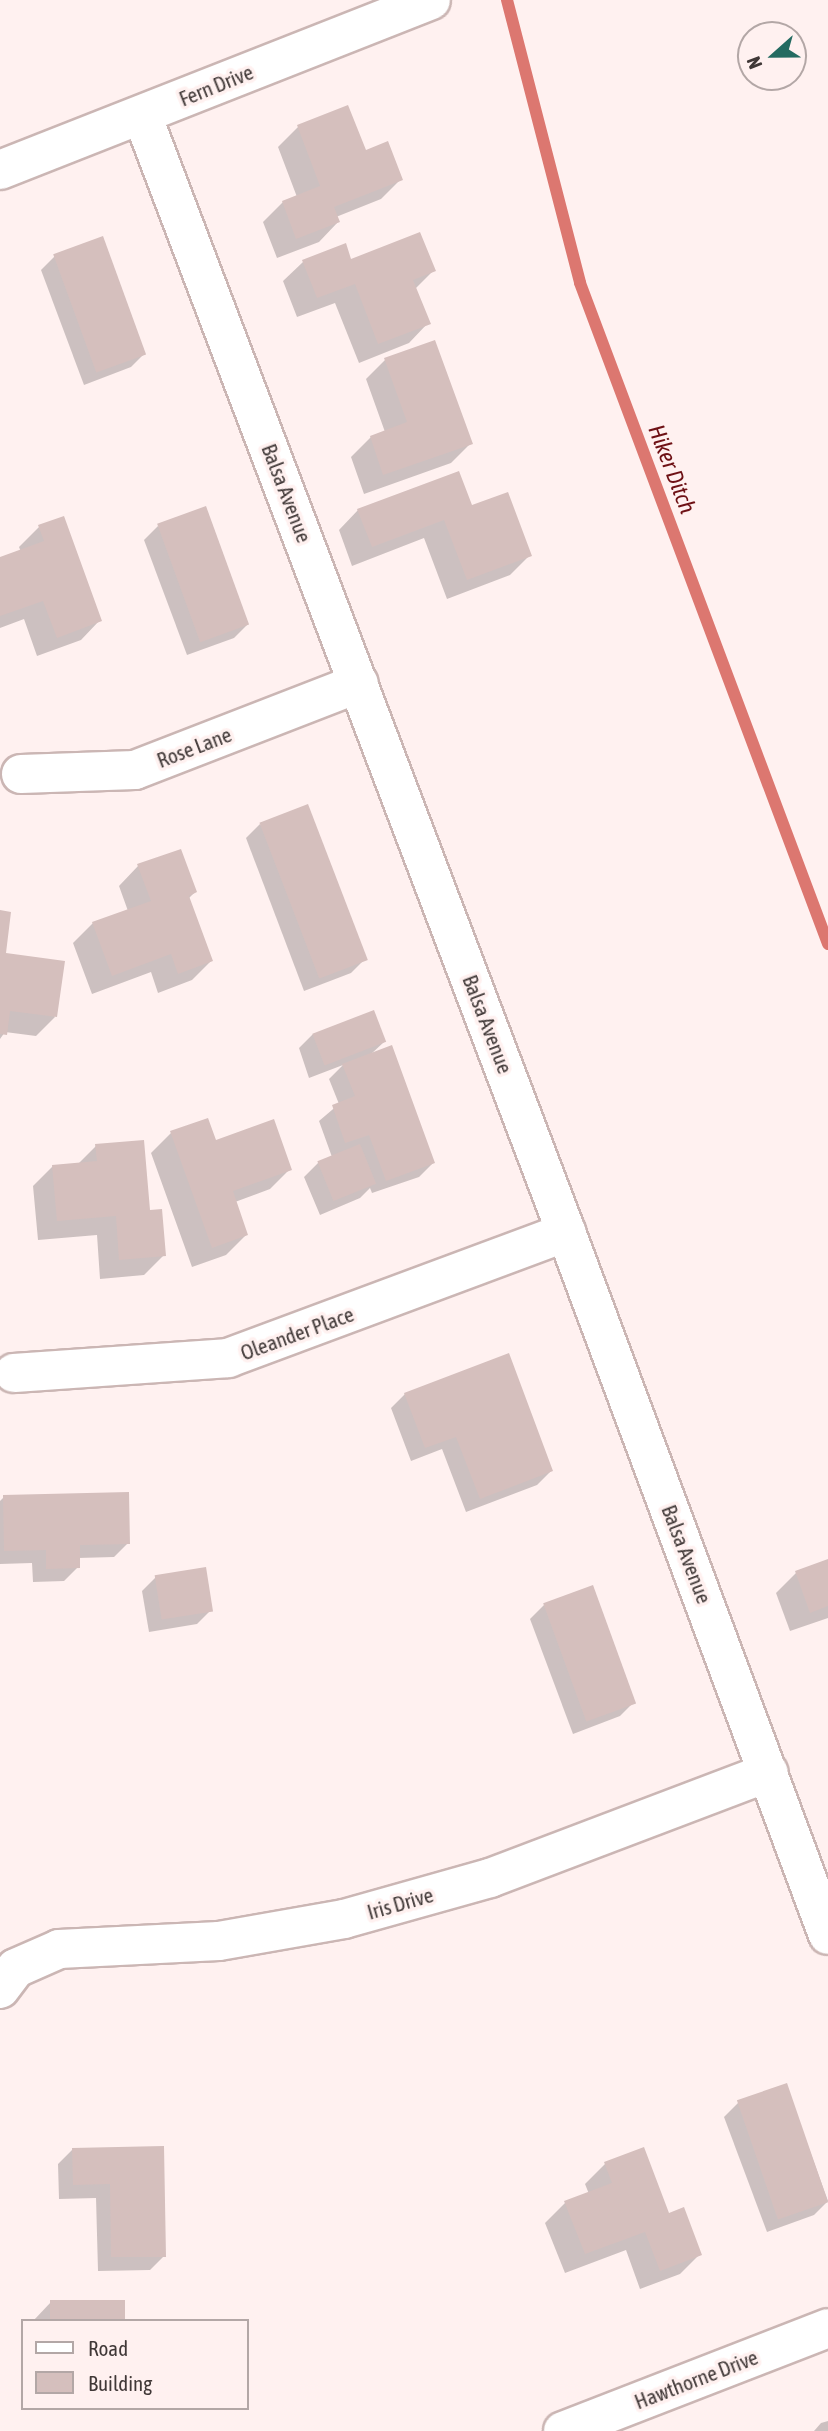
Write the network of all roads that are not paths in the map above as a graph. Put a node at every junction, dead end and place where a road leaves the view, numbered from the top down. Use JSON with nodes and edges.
{"nodes":[{"id":1,"x":431,"y":0,"type":"edge"},
{"id":2,"x":142,"y":114,"type":"junction"},
{"id":3,"x":0,"y":170,"type":"edge"},
{"id":4,"x":359,"y":683,"type":"junction"},
{"id":5,"x":21,"y":774,"type":"dead end"},
{"id":6,"x":566,"y":1232,"type":"junction"},
{"id":7,"x":14,"y":1373,"type":"dead end"},
{"id":8,"x":769,"y":1772,"type":"junction"},
{"id":9,"x":828,"y":1935,"type":"edge"},
{"id":10,"x":8,"y":1978,"type":"edge"},
{"id":11,"x":828,"y":2328,"type":"edge"},
{"id":12,"x":563,"y":2431,"type":"edge"}],
"edges":[{"from":1,"to":2,"type":"street","name":"Fern Drive"},
{"from":2,"to":3,"type":"street","name":"Fern Drive"},
{"from":2,"to":4,"type":"street","name":"Balsa Avenue"},
{"from":4,"to":5,"type":"street","name":"Rose Lane"},
{"from":4,"to":6,"type":"street","name":"Balsa Avenue"},
{"from":6,"to":7,"type":"street","name":"Oleander Place"},
{"from":6,"to":8,"type":"street","name":"Balsa Avenue"},
{"from":8,"to":9,"type":"street","name":"Balsa Avenue"},
{"from":8,"to":10,"type":"street","name":"Iris Drive"},
{"from":11,"to":12,"type":"street","name":"Hawthorne Drive"}]}
